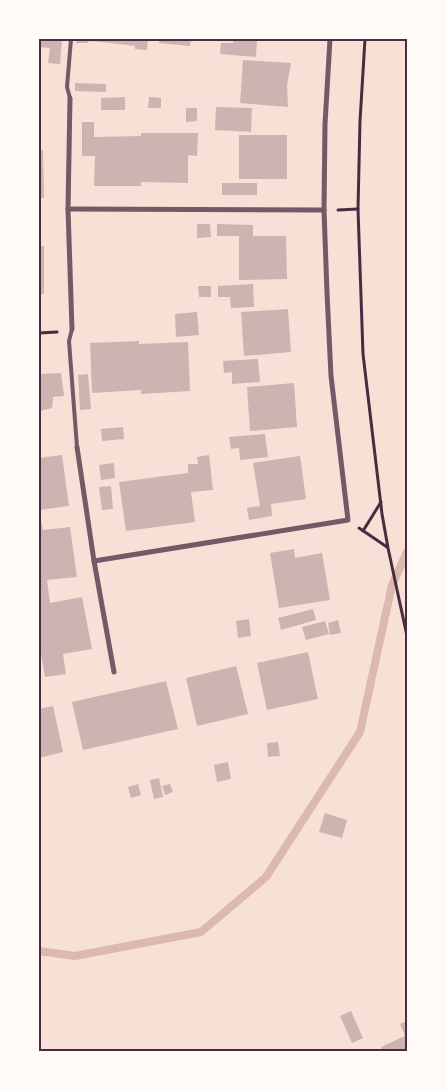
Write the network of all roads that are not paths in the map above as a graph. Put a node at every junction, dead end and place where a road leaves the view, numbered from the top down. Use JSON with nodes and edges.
{"nodes":[{"id":1,"x":71,"y":39,"type":"edge"},
{"id":2,"x":330,"y":39,"type":"edge"},
{"id":3,"x":70,"y":98,"type":"joint"},
{"id":4,"x":68,"y":209,"type":"junction"},
{"id":5,"x":324,"y":210,"type":"junction"},
{"id":6,"x":72,"y":329,"type":"joint"},
{"id":7,"x":77,"y":446,"type":"joint"},
{"id":8,"x":94,"y":561,"type":"junction"},
{"id":9,"x":114,"y":672,"type":"dead end"}],
"edges":[{"from":1,"to":3,"type":"lane"},
{"from":2,"to":5,"type":"street"},
{"from":3,"to":4,"type":"street"},
{"from":4,"to":5,"type":"street"},
{"from":4,"to":6,"type":"street"},
{"from":5,"to":8,"type":"street"},
{"from":6,"to":7,"type":"lane"},
{"from":7,"to":8,"type":"street"},
{"from":8,"to":9,"type":"street"}]}
